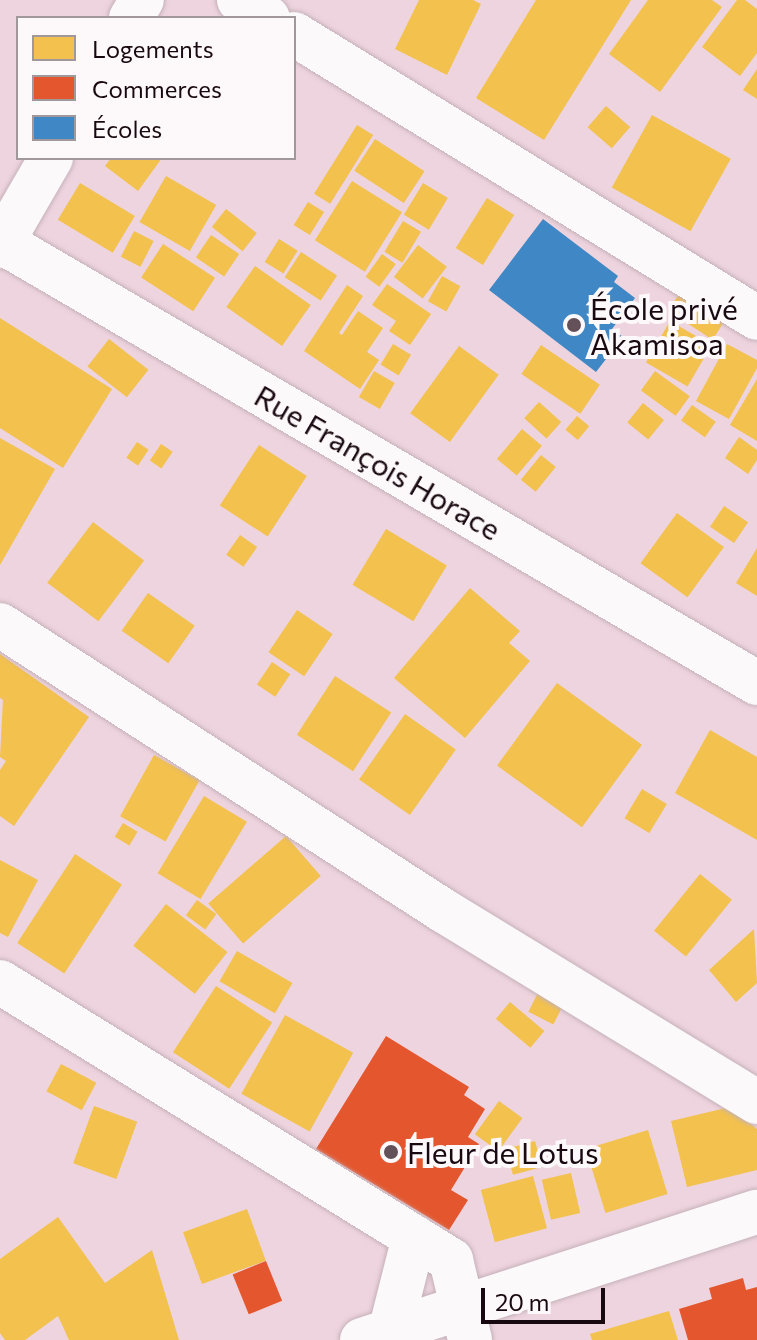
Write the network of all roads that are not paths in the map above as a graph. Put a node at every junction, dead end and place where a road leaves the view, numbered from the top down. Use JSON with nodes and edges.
{"nodes":[{"id":1,"x":239,"y":0,"type":"edge"},
{"id":2,"x":265,"y":16,"type":"edge"},
{"id":3,"x":296,"y":35,"type":"edge"},
{"id":4,"x":50,"y":160,"type":"edge"},
{"id":5,"x":1,"y":243,"type":"edge"},
{"id":6,"x":757,"y":318,"type":"edge"},
{"id":7,"x":0,"y":625,"type":"edge"},
{"id":8,"x":757,"y":683,"type":"edge"},
{"id":9,"x":0,"y":982,"type":"edge"},
{"id":10,"x":757,"y":1102,"type":"edge"},
{"id":11,"x":757,"y":1212,"type":"edge"},
{"id":12,"x":414,"y":1237,"type":"junction"},
{"id":13,"x":467,"y":1325,"type":"edge"},
{"id":14,"x":376,"y":1336,"type":"edge"}],
"edges":[{"from":1,"to":2,"type":"street"},
{"from":3,"to":6,"type":"street"},
{"from":4,"to":5,"type":"street"},
{"from":5,"to":8,"type":"street","name":"Rue François Horace"},
{"from":7,"to":10,"type":"street"},
{"from":9,"to":12,"type":"street"},
{"from":11,"to":13,"type":"street"},
{"from":12,"to":13,"type":"street"},
{"from":12,"to":14,"type":"street"},
{"from":13,"to":14,"type":"street"}]}
